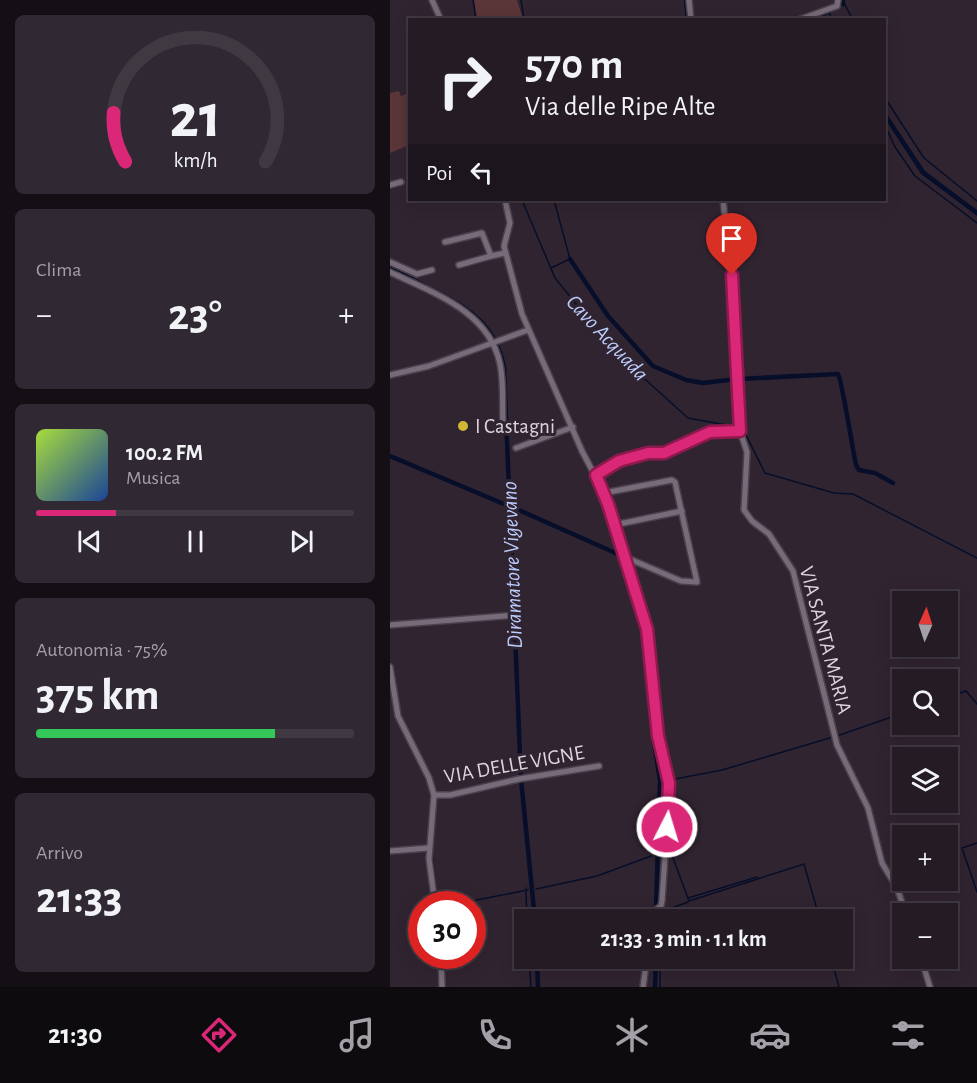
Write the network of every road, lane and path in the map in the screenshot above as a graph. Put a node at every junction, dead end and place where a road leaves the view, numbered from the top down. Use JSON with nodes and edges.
{"nodes":[{"id":1,"x":432,"y":0,"type":"edge"},
{"id":2,"x":689,"y":0,"type":"edge"},
{"id":3,"x":837,"y":4,"type":"edge"},
{"id":4,"x":440,"y":18,"type":"edge"},
{"id":5,"x":691,"y":18,"type":"edge"},
{"id":6,"x":803,"y":18,"type":"edge"},
{"id":7,"x":401,"y":183,"type":"dead end"},
{"id":8,"x":390,"y":185,"type":"edge"},
{"id":9,"x":505,"y":201,"type":"edge"},
{"id":10,"x":723,"y":201,"type":"edge"},
{"id":11,"x":445,"y":242,"type":"dead end"},
{"id":12,"x":505,"y":253,"type":"junction"},
{"id":13,"x":491,"y":256,"type":"junction"},
{"id":14,"x":390,"y":262,"type":"edge"},
{"id":15,"x":459,"y":265,"type":"dead end"},
{"id":16,"x":432,"y":270,"type":"dead end"},
{"id":17,"x":390,"y":272,"type":"edge"},
{"id":18,"x":528,"y":330,"type":"junction"},
{"id":19,"x":495,"y":343,"type":"junction"},
{"id":20,"x":390,"y":375,"type":"edge"},
{"id":21,"x":503,"y":424,"type":"dead end"},
{"id":22,"x":573,"y":427,"type":"junction"},
{"id":23,"x":740,"y":431,"type":"junction"},
{"id":24,"x":516,"y":448,"type":"dead end"},
{"id":25,"x":596,"y":475,"type":"junction"},
{"id":26,"x":604,"y":493,"type":"junction"},
{"id":27,"x":682,"y":512,"type":"junction"},
{"id":28,"x":614,"y":525,"type":"junction"},
{"id":29,"x":625,"y":557,"type":"junction"},
{"id":30,"x":513,"y":615,"type":"dead end"},
{"id":31,"x":390,"y":625,"type":"edge"},
{"id":32,"x":390,"y":667,"type":"edge"},
{"id":33,"x":599,"y":766,"type":"dead end"},
{"id":34,"x":434,"y":795,"type":"junction"},
{"id":35,"x":429,"y":848,"type":"junction"},
{"id":36,"x":390,"y":851,"type":"edge"},
{"id":37,"x":434,"y":891,"type":"edge"},
{"id":38,"x":902,"y":903,"type":"edge"},
{"id":39,"x":657,"y":909,"type":"edge"},
{"id":40,"x":441,"y":969,"type":"edge"},
{"id":41,"x":645,"y":969,"type":"edge"},
{"id":42,"x":924,"y":969,"type":"edge"},
{"id":43,"x":442,"y":987,"type":"edge"},
{"id":44,"x":643,"y":987,"type":"edge"},
{"id":45,"x":930,"y":987,"type":"edge"}],
"edges":[{"from":1,"to":4,"type":"street"},
{"from":2,"to":5,"type":"street"},
{"from":3,"to":6,"type":"street"},
{"from":7,"to":8,"type":"street"},
{"from":9,"to":12,"type":"street"},
{"from":10,"to":23,"type":"street","name":"VIA SANTA MARIA"},
{"from":11,"to":13,"type":"street"},
{"from":12,"to":13,"type":"street"},
{"from":12,"to":18,"type":"street"},
{"from":13,"to":15,"type":"street"},
{"from":14,"to":16,"type":"street"},
{"from":17,"to":19,"type":"street"},
{"from":18,"to":19,"type":"street"},
{"from":18,"to":22,"type":"street"},
{"from":19,"to":20,"type":"street"},
{"from":19,"to":21,"type":"street"},
{"from":22,"to":24,"type":"street"},
{"from":22,"to":25,"type":"street"},
{"from":23,"to":25,"type":"street"},
{"from":23,"to":38,"type":"street","name":"VIA SANTA MARIA"},
{"from":25,"to":26,"type":"street"},
{"from":26,"to":27,"type":"street"},
{"from":26,"to":28,"type":"street"},
{"from":27,"to":28,"type":"street"},
{"from":27,"to":29,"type":"street"},
{"from":28,"to":29,"type":"street"},
{"from":29,"to":39,"type":"street"},
{"from":30,"to":31,"type":"street"},
{"from":32,"to":34,"type":"street"},
{"from":33,"to":34,"type":"street","name":"VIA DELLE VIGNE"},
{"from":34,"to":35,"type":"street"},
{"from":35,"to":36,"type":"street"},
{"from":35,"to":37,"type":"street"},
{"from":40,"to":43,"type":"street"},
{"from":41,"to":44,"type":"street"},
{"from":42,"to":45,"type":"street"}]}
